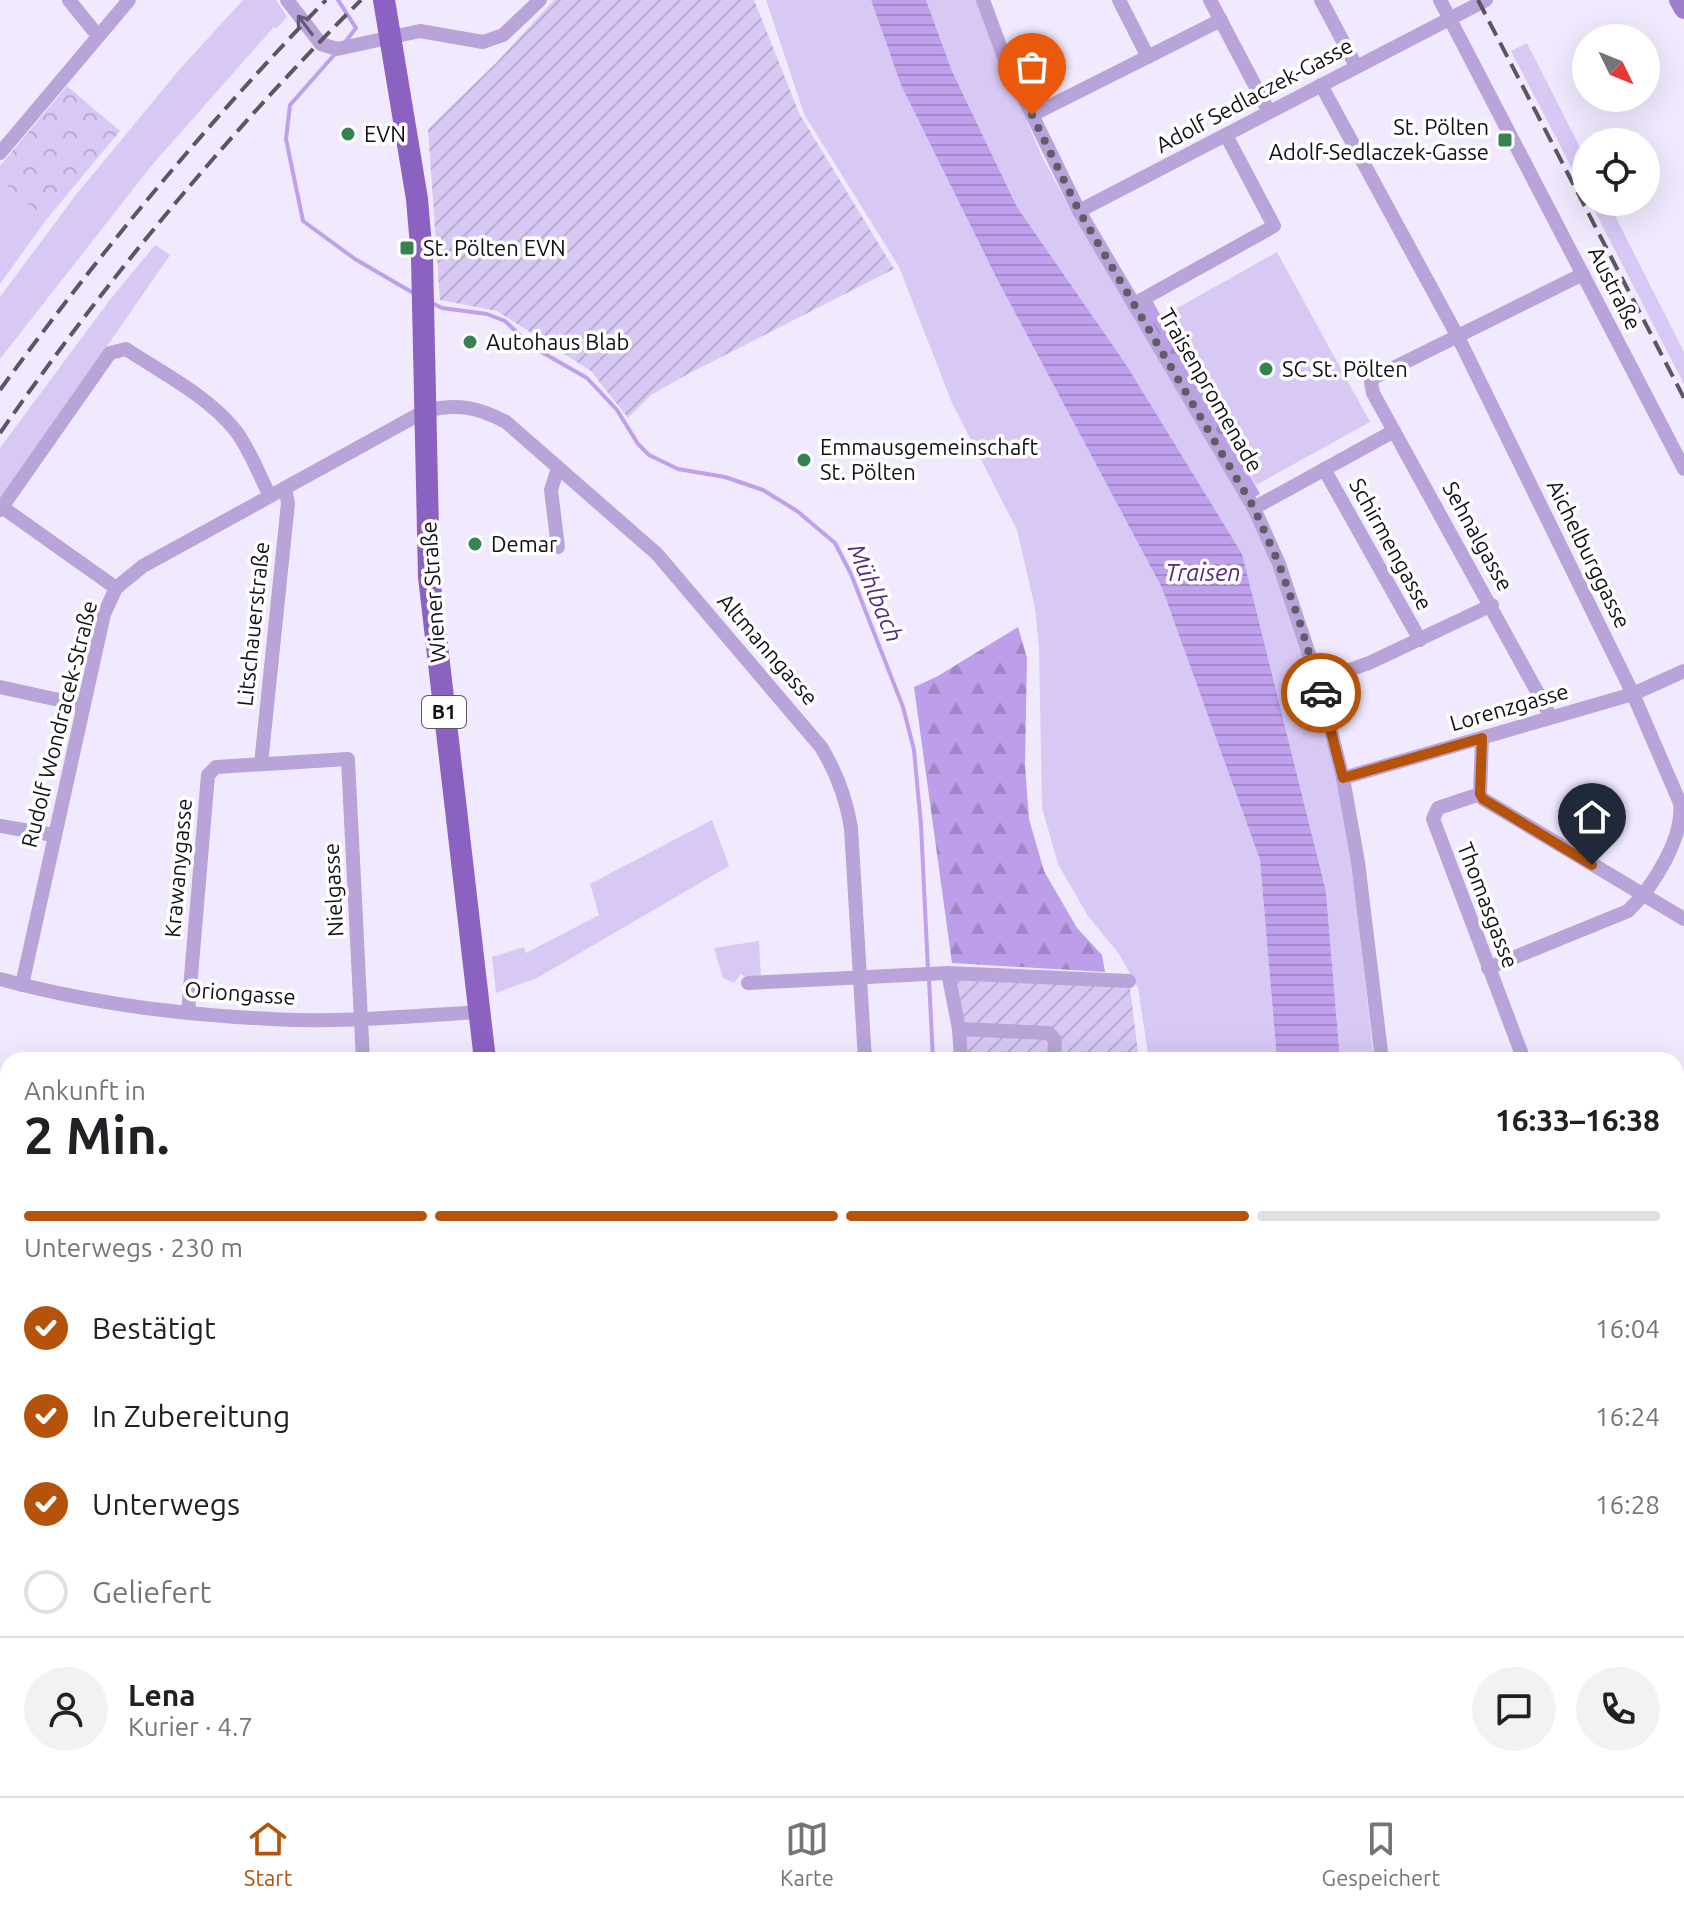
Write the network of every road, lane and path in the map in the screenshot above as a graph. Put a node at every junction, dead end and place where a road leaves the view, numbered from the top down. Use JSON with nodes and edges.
{"nodes":[{"id":1,"x":69,"y":0,"type":"edge"},
{"id":2,"x":129,"y":0,"type":"edge"},
{"id":3,"x":287,"y":0,"type":"edge"},
{"id":4,"x":384,"y":0,"type":"edge"},
{"id":5,"x":540,"y":0,"type":"edge"},
{"id":6,"x":983,"y":0,"type":"edge"},
{"id":7,"x":1119,"y":0,"type":"edge"},
{"id":8,"x":1210,"y":0,"type":"edge"},
{"id":9,"x":1321,"y":0,"type":"edge"},
{"id":10,"x":1440,"y":0,"type":"edge"},
{"id":11,"x":1486,"y":0,"type":"edge"},
{"id":12,"x":1679,"y":0,"type":"edge"},
{"id":13,"x":1684,"y":9,"type":"edge"},
{"id":14,"x":1449,"y":17,"type":"junction"},
{"id":15,"x":1221,"y":20,"type":"junction"},
{"id":16,"x":98,"y":36,"type":"junction"},
{"id":17,"x":392,"y":36,"type":"junction"},
{"id":18,"x":1148,"y":57,"type":"junction"},
{"id":19,"x":1356,"y":66,"type":"junction"},
{"id":20,"x":1321,"y":85,"type":"junction"},
{"id":21,"x":1269,"y":112,"type":"junction"},
{"id":22,"x":1032,"y":115,"type":"junction"},
{"id":23,"x":1226,"y":135,"type":"junction"},
{"id":24,"x":0,"y":153,"type":"edge"},
{"id":25,"x":1079,"y":211,"type":"junction"},
{"id":26,"x":1583,"y":274,"type":"junction"},
{"id":27,"x":1134,"y":304,"type":"junction"},
{"id":28,"x":1458,"y":337,"type":"junction"},
{"id":29,"x":425,"y":411,"type":"junction"},
{"id":30,"x":1394,"y":431,"type":"junction"},
{"id":31,"x":558,"y":468,"type":"junction"},
{"id":32,"x":1324,"y":469,"type":"junction"},
{"id":33,"x":1684,"y":469,"type":"edge"},
{"id":34,"x":285,"y":488,"type":"junction"},
{"id":35,"x":270,"y":496,"type":"junction"},
{"id":36,"x":1,"y":508,"type":"edge"},
{"id":37,"x":1254,"y":508,"type":"junction"},
{"id":38,"x":558,"y":547,"type":"dead end"},
{"id":39,"x":116,"y":588,"type":"junction"},
{"id":40,"x":1492,"y":605,"type":"junction"},
{"id":41,"x":1420,"y":640,"type":"junction"},
{"id":42,"x":1684,"y":671,"type":"edge"},
{"id":43,"x":1318,"y":681,"type":"junction"},
{"id":44,"x":0,"y":687,"type":"edge"},
{"id":45,"x":1633,"y":694,"type":"junction"},
{"id":46,"x":82,"y":705,"type":"junction"},
{"id":47,"x":1551,"y":717,"type":"junction"},
{"id":48,"x":1482,"y":738,"type":"junction"},
{"id":49,"x":348,"y":759,"type":"joint"},
{"id":50,"x":261,"y":764,"type":"junction"},
{"id":51,"x":1343,"y":778,"type":"junction"},
{"id":52,"x":1480,"y":794,"type":"junction"},
{"id":53,"x":0,"y":826,"type":"edge"},
{"id":54,"x":54,"y":835,"type":"junction"},
{"id":55,"x":1644,"y":896,"type":"junction"},
{"id":56,"x":1684,"y":919,"type":"edge"},
{"id":57,"x":1488,"y":968,"type":"junction"},
{"id":58,"x":948,"y":973,"type":"junction"},
{"id":59,"x":860,"y":976,"type":"junction"},
{"id":60,"x":0,"y":979,"type":"edge"},
{"id":61,"x":1129,"y":981,"type":"dead end"},
{"id":62,"x":748,"y":983,"type":"dead end"},
{"id":63,"x":22,"y":985,"type":"junction"},
{"id":64,"x":188,"y":1012,"type":"junction"},
{"id":65,"x":480,"y":1012,"type":"junction"},
{"id":66,"x":362,"y":1019,"type":"junction"},
{"id":67,"x":959,"y":1029,"type":"junction"},
{"id":68,"x":363,"y":1052,"type":"edge"},
{"id":69,"x":484,"y":1052,"type":"edge"},
{"id":70,"x":865,"y":1052,"type":"edge"},
{"id":71,"x":960,"y":1052,"type":"edge"},
{"id":72,"x":1054,"y":1052,"type":"edge"},
{"id":73,"x":1381,"y":1052,"type":"edge"},
{"id":74,"x":1521,"y":1052,"type":"edge"}],
"edges":[{"from":1,"to":16,"type":"street"},
{"from":2,"to":16,"type":"street"},
{"from":17,"to":3,"type":"street","one_way":true},
{"from":4,"to":17,"type":"main road","number":"B1"},
{"from":5,"to":17,"type":"street"},
{"from":6,"to":22,"type":"street","name":"Traisenpromenade"},
{"from":7,"to":18,"type":"street"},
{"from":8,"to":15,"type":"street"},
{"from":9,"to":19,"type":"street"},
{"from":10,"to":14,"type":"street","name":"Austraße"},
{"from":11,"to":14,"type":"street","name":"Adolf Sedlaczek-Gasse"},
{"from":12,"to":13,"type":"street"},
{"from":14,"to":19,"type":"street","name":"Adolf Sedlaczek-Gasse"},
{"from":14,"to":26,"type":"street","name":"Austraße"},
{"from":15,"to":18,"type":"street"},
{"from":15,"to":21,"type":"street"},
{"from":16,"to":24,"type":"street"},
{"from":17,"to":29,"type":"main road","name":"Wiener Straße","number":"B1"},
{"from":18,"to":22,"type":"street"},
{"from":19,"to":20,"type":"street","name":"Adolf Sedlaczek-Gasse"},
{"from":20,"to":21,"type":"street","name":"Adolf Sedlaczek-Gasse"},
{"from":20,"to":28,"type":"street","name":"Aichelburggasse"},
{"from":21,"to":23,"type":"street","name":"Adolf Sedlaczek-Gasse"},
{"from":22,"to":25,"type":"street","name":"Traisenpromenade"},
{"from":23,"to":25,"type":"street","name":"Adolf Sedlaczek-Gasse"},
{"from":23,"to":27,"type":"street"},
{"from":25,"to":27,"type":"street","name":"Traisenpromenade"},
{"from":26,"to":28,"type":"street"},
{"from":26,"to":33,"type":"street","name":"Austraße"},
{"from":27,"to":37,"type":"street","name":"Traisenpromenade"},
{"from":28,"to":30,"type":"street","name":"Sehnalgasse"},
{"from":28,"to":45,"type":"street","name":"Aichelburggasse"},
{"from":29,"to":31,"type":"street","name":"Altmanngasse"},
{"from":29,"to":34,"type":"street","name":"Rudolf Wondracek-Straße"},
{"from":29,"to":65,"type":"main road","name":"Wiener Straße","number":"B1"},
{"from":30,"to":32,"type":"street"},
{"from":30,"to":40,"type":"street","name":"Sehnalgasse"},
{"from":31,"to":38,"type":"street"},
{"from":31,"to":59,"type":"street","name":"Altmanngasse"},
{"from":32,"to":37,"type":"street"},
{"from":32,"to":41,"type":"street","name":"Schirmengasse"},
{"from":34,"to":35,"type":"street","name":"Rudolf Wondracek-Straße"},
{"from":34,"to":50,"type":"street","name":"Litschauerstraße"},
{"from":35,"to":36,"type":"street"},
{"from":35,"to":39,"type":"street","name":"Rudolf Wondracek-Straße"},
{"from":36,"to":39,"type":"street"},
{"from":37,"to":43,"type":"street","name":"Traisenpromenade"},
{"from":39,"to":46,"type":"street","name":"Rudolf Wondracek-Straße"},
{"from":40,"to":41,"type":"street"},
{"from":40,"to":47,"type":"street","name":"Sehnalgasse"},
{"from":41,"to":43,"type":"street"},
{"from":42,"to":45,"type":"street","name":"Lorenzgasse"},
{"from":43,"to":51,"type":"street","name":"Traisenpromenade"},
{"from":44,"to":46,"type":"street"},
{"from":45,"to":47,"type":"street","name":"Lorenzgasse"},
{"from":45,"to":55,"type":"street","name":"Aichelburggasse"},
{"from":46,"to":54,"type":"street","name":"Rudolf Wondracek-Straße"},
{"from":47,"to":48,"type":"street","name":"Lorenzgasse"},
{"from":48,"to":51,"type":"street","name":"Lorenzgasse"},
{"from":48,"to":52,"type":"street"},
{"from":49,"to":50,"type":"street","name":"Krawanygasse"},
{"from":49,"to":66,"type":"street","name":"Nielgasse"},
{"from":50,"to":64,"type":"street","name":"Krawanygasse"},
{"from":51,"to":73,"type":"street","name":"Traisenpromenade"},
{"from":52,"to":55,"type":"street"},
{"from":52,"to":57,"type":"street","name":"Thomasgasse"},
{"from":53,"to":54,"type":"street"},
{"from":54,"to":63,"type":"street","name":"Rudolf Wondracek-Straße"},
{"from":55,"to":56,"type":"street"},
{"from":55,"to":57,"type":"street","name":"Aichelburggasse"},
{"from":57,"to":74,"type":"street","name":"Thomasgasse"},
{"from":58,"to":59,"type":"street"},
{"from":58,"to":61,"type":"street"},
{"from":58,"to":67,"type":"street"},
{"from":59,"to":62,"type":"street"},
{"from":59,"to":70,"type":"street","name":"Altmanngasse"},
{"from":60,"to":63,"type":"street","name":"Oriongasse"},
{"from":63,"to":64,"type":"street","name":"Oriongasse"},
{"from":64,"to":66,"type":"street","name":"Oriongasse"},
{"from":65,"to":66,"type":"street","name":"Oriongasse"},
{"from":65,"to":69,"type":"main road","name":"Wiener Straße","number":"B1"},
{"from":66,"to":68,"type":"street","name":"Nielgasse"},
{"from":67,"to":71,"type":"street"},
{"from":67,"to":72,"type":"street"}]}
